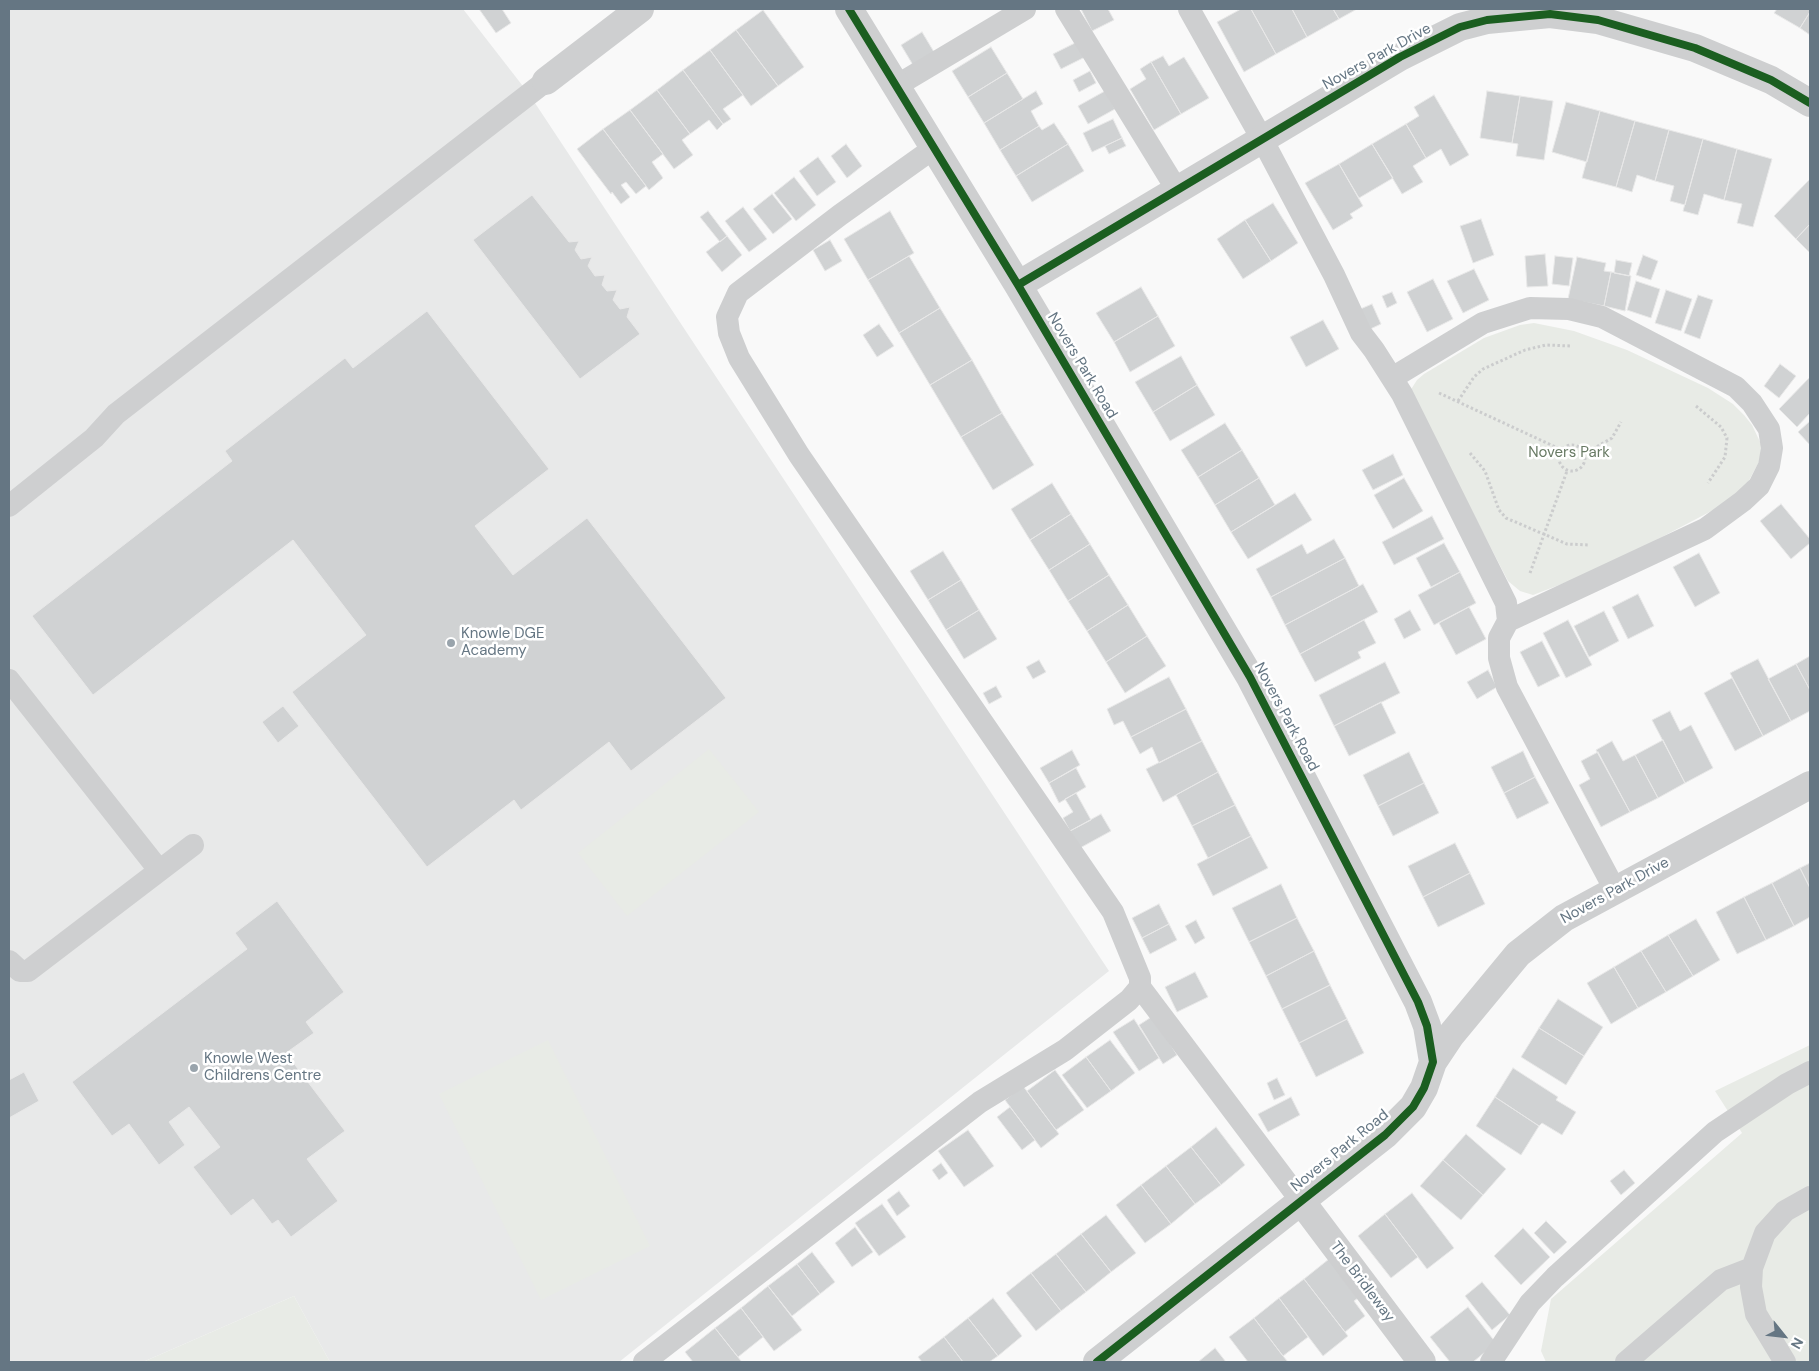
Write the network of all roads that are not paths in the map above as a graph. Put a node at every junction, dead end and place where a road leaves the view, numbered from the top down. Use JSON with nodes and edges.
{"nodes":[{"id":1,"x":640,"y":9,"type":"edge"},
{"id":2,"x":849,"y":9,"type":"edge"},
{"id":3,"x":1025,"y":9,"type":"edge"},
{"id":4,"x":1066,"y":9,"type":"edge"},
{"id":5,"x":1189,"y":9,"type":"edge"},
{"id":6,"x":546,"y":81,"type":"joint"},
{"id":7,"x":896,"y":86,"type":"junction"},
{"id":8,"x":1810,"y":102,"type":"edge"},
{"id":9,"x":1262,"y":139,"type":"junction"},
{"id":10,"x":934,"y":148,"type":"junction"},
{"id":11,"x":1177,"y":190,"type":"junction"},
{"id":12,"x":1018,"y":286,"type":"junction"},
{"id":13,"x":1397,"y":386,"type":"junction"},
{"id":14,"x":9,"y":506,"type":"edge"},
{"id":15,"x":1510,"y":620,"type":"junction"},
{"id":16,"x":9,"y":680,"type":"edge"},
{"id":17,"x":1810,"y":785,"type":"edge"},
{"id":18,"x":193,"y":845,"type":"dead end"},
{"id":19,"x":160,"y":870,"type":"junction"},
{"id":20,"x":1615,"y":890,"type":"junction"},
{"id":21,"x":9,"y":961,"type":"edge"},
{"id":22,"x":1140,"y":987,"type":"junction"},
{"id":23,"x":1433,"y":1062,"type":"junction"},
{"id":24,"x":1810,"y":1072,"type":"edge"},
{"id":25,"x":1810,"y":1198,"type":"edge"},
{"id":26,"x":1301,"y":1201,"type":"junction"},
{"id":27,"x":1752,"y":1268,"type":"junction"},
{"id":28,"x":644,"y":1362,"type":"edge"},
{"id":29,"x":1097,"y":1362,"type":"edge"},
{"id":30,"x":1422,"y":1362,"type":"edge"},
{"id":31,"x":1491,"y":1362,"type":"edge"},
{"id":32,"x":1626,"y":1362,"type":"edge"},
{"id":33,"x":1785,"y":1362,"type":"edge"}],
"edges":[{"from":1,"to":6,"type":"street"},
{"from":2,"to":7,"type":"street","name":"Novers Park Road"},
{"from":3,"to":7,"type":"lane"},
{"from":4,"to":11,"type":"lane"},
{"from":5,"to":9,"type":"lane"},
{"from":6,"to":14,"type":"lane"},
{"from":7,"to":10,"type":"street","name":"Novers Park Road"},
{"from":8,"to":9,"type":"street","name":"Novers Park Drive"},
{"from":9,"to":11,"type":"street","name":"Novers Park Drive"},
{"from":9,"to":13,"type":"lane"},
{"from":10,"to":12,"type":"street","name":"Novers Park Road"},
{"from":10,"to":22,"type":"lane"},
{"from":11,"to":12,"type":"street","name":"Novers Park Drive"},
{"from":12,"to":23,"type":"street","name":"Novers Park Road"},
{"from":13,"to":15,"type":"lane"},
{"from":13,"to":15,"type":"lane"},
{"from":15,"to":20,"type":"lane"},
{"from":16,"to":19,"type":"lane"},
{"from":17,"to":20,"type":"street","name":"Novers Park Drive"},
{"from":18,"to":19,"type":"lane"},
{"from":19,"to":21,"type":"lane"},
{"from":20,"to":23,"type":"street","name":"Novers Park Drive"},
{"from":22,"to":26,"type":"lane"},
{"from":22,"to":28,"type":"lane"},
{"from":23,"to":26,"type":"street","name":"Novers Park Road"},
{"from":24,"to":31,"type":"lane"},
{"from":25,"to":27,"type":"lane"},
{"from":26,"to":29,"type":"street","name":"Novers Park Road"},
{"from":26,"to":30,"type":"street","name":"The Bridleway"},
{"from":27,"to":32,"type":"lane"},
{"from":27,"to":33,"type":"lane"}]}
